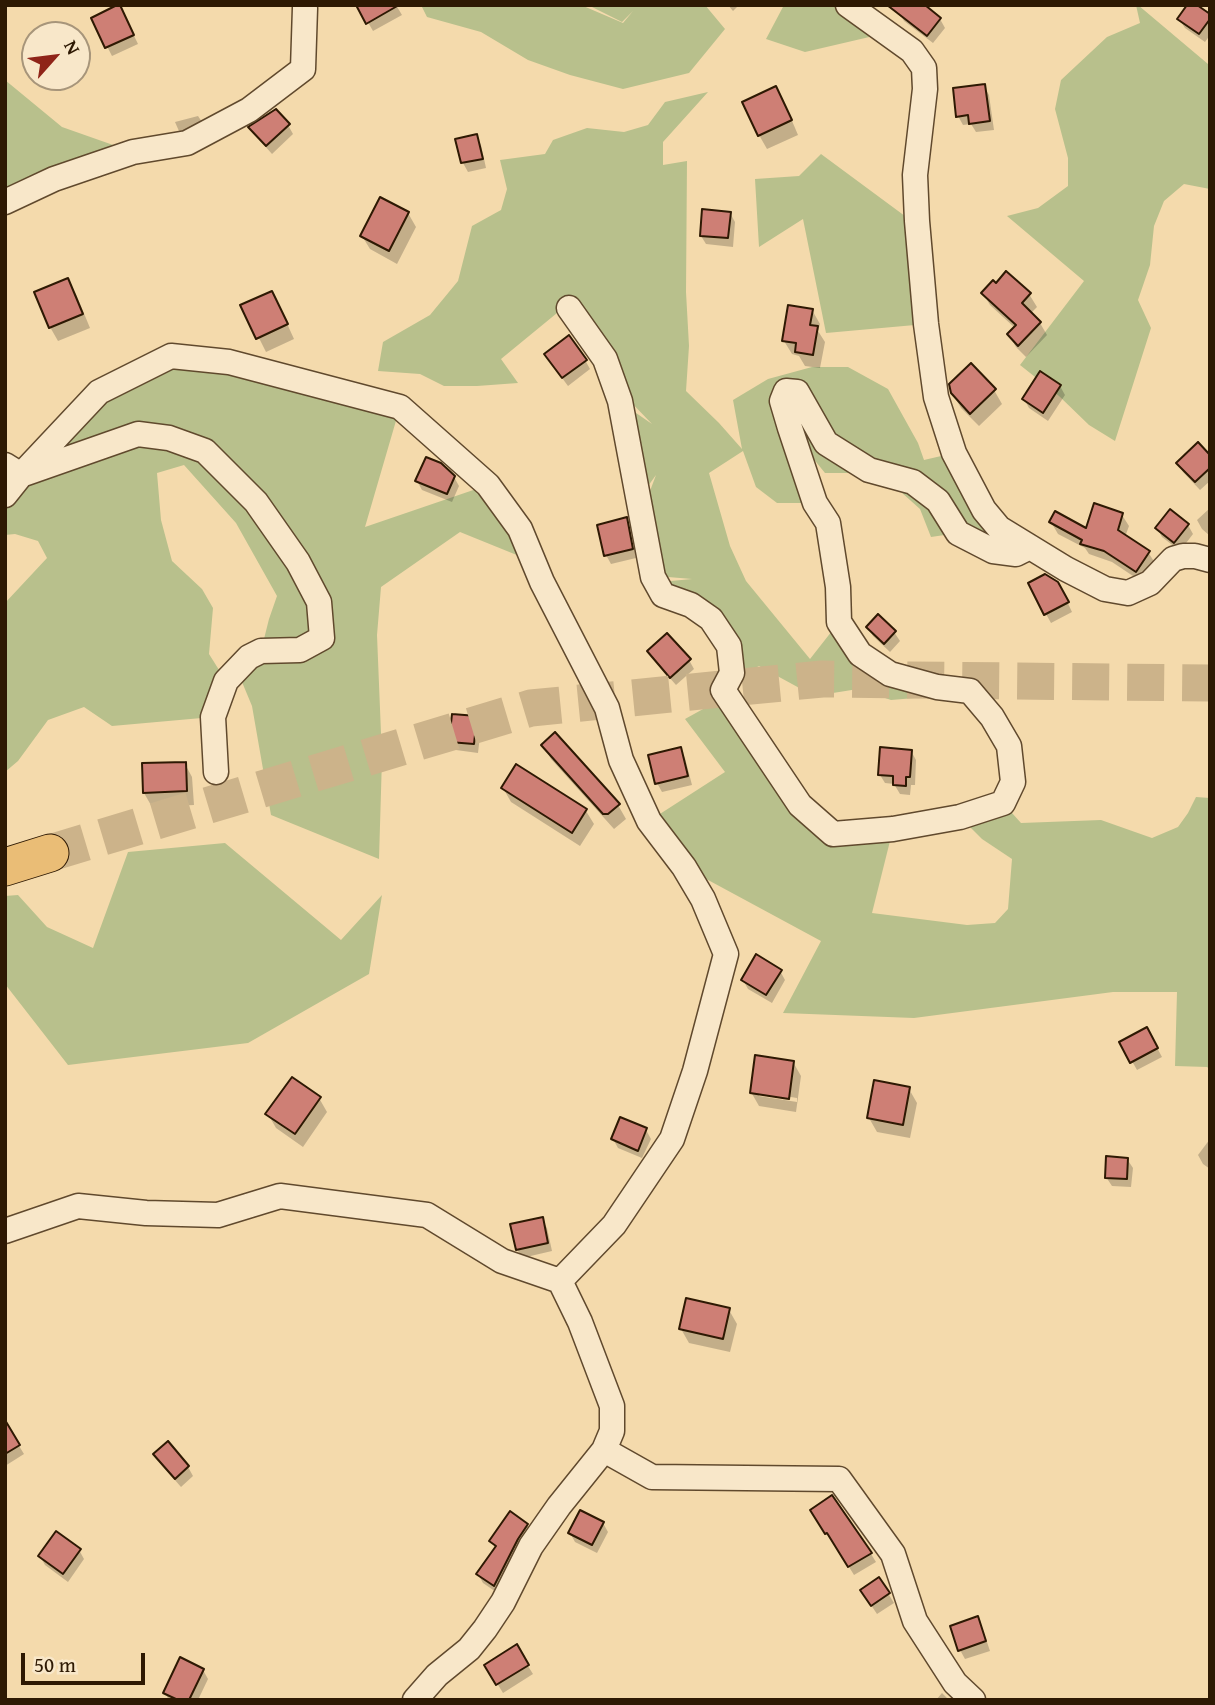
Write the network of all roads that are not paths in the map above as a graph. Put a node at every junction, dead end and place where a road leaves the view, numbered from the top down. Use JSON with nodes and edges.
{"nodes":[{"id":1,"x":848,"y":5,"type":"edge"},
{"id":2,"x":305,"y":8,"type":"dead end"},
{"id":3,"x":5,"y":202,"type":"edge"},
{"id":4,"x":569,"y":308,"type":"dead end"},
{"id":5,"x":13,"y":470,"type":"edge"},
{"id":6,"x":5,"y":495,"type":"edge"},
{"id":7,"x":1030,"y":547,"type":"junction"},
{"id":8,"x":1210,"y":560,"type":"edge"},
{"id":9,"x":216,"y":772,"type":"dead end"},
{"id":10,"x":50,"y":853,"type":"tunnel mouth"},
{"id":11,"x":5,"y":867,"type":"edge"},
{"id":12,"x":5,"y":1231,"type":"edge"},
{"id":13,"x":560,"y":1281,"type":"junction"},
{"id":14,"x":604,"y":1450,"type":"junction"},
{"id":15,"x":415,"y":1700,"type":"edge"},
{"id":16,"x":973,"y":1700,"type":"edge"}],
"edges":[{"from":1,"to":7,"type":"street"},
{"from":2,"to":3,"type":"street"},
{"from":4,"to":7,"type":"street"},
{"from":5,"to":6,"type":"street"},
{"from":5,"to":9,"type":"street"},
{"from":5,"to":13,"type":"street"},
{"from":7,"to":8,"type":"street"},
{"from":10,"to":11,"type":"highway"},
{"from":12,"to":13,"type":"street"},
{"from":13,"to":14,"type":"street"},
{"from":14,"to":15,"type":"street"},
{"from":14,"to":16,"type":"street"}]}
